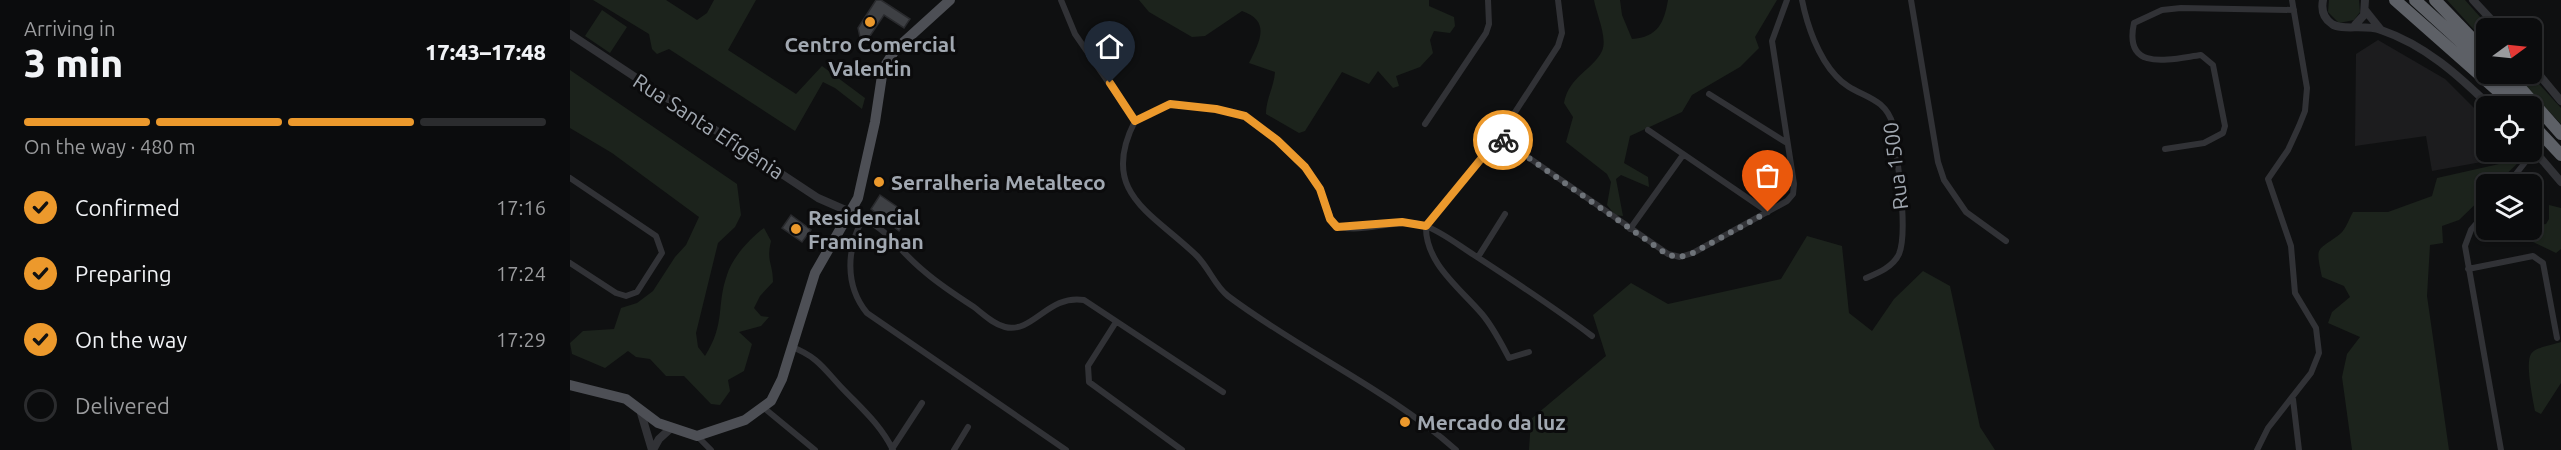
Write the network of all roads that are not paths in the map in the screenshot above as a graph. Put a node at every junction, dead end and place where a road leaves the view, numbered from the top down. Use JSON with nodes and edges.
{"nodes":[{"id":1,"x":1061,"y":0,"type":"edge"},
{"id":2,"x":1488,"y":0,"type":"edge"},
{"id":3,"x":1558,"y":0,"type":"edge"},
{"id":4,"x":1787,"y":0,"type":"edge"},
{"id":5,"x":1802,"y":0,"type":"edge"},
{"id":6,"x":1911,"y":0,"type":"edge"},
{"id":7,"x":2292,"y":0,"type":"edge"},
{"id":8,"x":2323,"y":0,"type":"edge"},
{"id":9,"x":2365,"y":0,"type":"edge"},
{"id":10,"x":2415,"y":0,"type":"edge"},
{"id":11,"x":2435,"y":0,"type":"edge"},
{"id":12,"x":2473,"y":0,"type":"edge"},
{"id":13,"x":948,"y":1,"type":"edge"},
{"id":14,"x":2396,"y":1,"type":"edge"},
{"id":15,"x":2294,"y":10,"type":"junction"},
{"id":16,"x":2365,"y":10,"type":"junction"},
{"id":17,"x":2490,"y":18,"type":"edge"},
{"id":18,"x":2355,"y":26,"type":"junction"},
{"id":19,"x":2381,"y":30,"type":"junction"},
{"id":20,"x":570,"y":34,"type":"edge"},
{"id":21,"x":2476,"y":43,"type":"edge"},
{"id":22,"x":2476,"y":56,"type":"edge"},
{"id":23,"x":2542,"y":78,"type":"edge"},
{"id":24,"x":2506,"y":84,"type":"edge"},
{"id":25,"x":2517,"y":84,"type":"edge"},
{"id":26,"x":1709,"y":94,"type":"dead end"},
{"id":27,"x":2480,"y":96,"type":"edge"},
{"id":28,"x":2504,"y":96,"type":"edge"},
{"id":29,"x":2519,"y":96,"type":"edge"},
{"id":30,"x":2561,"y":101,"type":"edge"},
{"id":31,"x":2542,"y":118,"type":"edge"},
{"id":32,"x":1135,"y":121,"type":"junction"},
{"id":33,"x":1425,"y":124,"type":"dead end"},
{"id":34,"x":1648,"y":130,"type":"dead end"},
{"id":35,"x":2542,"y":135,"type":"edge"},
{"id":36,"x":2561,"y":136,"type":"edge"},
{"id":37,"x":1499,"y":137,"type":"junction"},
{"id":38,"x":1787,"y":143,"type":"junction"},
{"id":39,"x":2165,"y":149,"type":"dead end"},
{"id":40,"x":1683,"y":155,"type":"junction"},
{"id":41,"x":2561,"y":155,"type":"edge"},
{"id":42,"x":2542,"y":160,"type":"edge"},
{"id":43,"x":570,"y":178,"type":"edge"},
{"id":44,"x":2561,"y":182,"type":"edge"},
{"id":45,"x":850,"y":212,"type":"junction"},
{"id":46,"x":1768,"y":212,"type":"junction"},
{"id":47,"x":1505,"y":214,"type":"dead end"},
{"id":48,"x":863,"y":218,"type":"junction"},
{"id":49,"x":2476,"y":224,"type":"edge"},
{"id":50,"x":1426,"y":226,"type":"junction"},
{"id":51,"x":1630,"y":229,"type":"junction"},
{"id":52,"x":2007,"y":241,"type":"dead end"},
{"id":53,"x":1478,"y":257,"type":"junction"},
{"id":54,"x":570,"y":263,"type":"edge"},
{"id":55,"x":2468,"y":268,"type":"junction"},
{"id":56,"x":1866,"y":278,"type":"dead end"},
{"id":57,"x":1116,"y":322,"type":"junction"},
{"id":58,"x":1592,"y":336,"type":"dead end"},
{"id":59,"x":2557,"y":338,"type":"dead end"},
{"id":60,"x":792,"y":347,"type":"junction"},
{"id":61,"x":1529,"y":352,"type":"dead end"},
{"id":62,"x":570,"y":385,"type":"edge"},
{"id":63,"x":1222,"y":392,"type":"dead end"},
{"id":64,"x":2293,"y":399,"type":"junction"},
{"id":65,"x":922,"y":403,"type":"dead end"},
{"id":66,"x":764,"y":408,"type":"junction"},
{"id":67,"x":641,"y":413,"type":"junction"},
{"id":68,"x":968,"y":427,"type":"dead end"},
{"id":69,"x":670,"y":429,"type":"junction"},
{"id":70,"x":697,"y":436,"type":"junction"},
{"id":71,"x":892,"y":449,"type":"edge"},
{"id":72,"x":653,"y":450,"type":"edge"},
{"id":73,"x":711,"y":450,"type":"edge"},
{"id":74,"x":815,"y":450,"type":"edge"},
{"id":75,"x":954,"y":450,"type":"edge"},
{"id":76,"x":1066,"y":450,"type":"edge"},
{"id":77,"x":1182,"y":450,"type":"edge"},
{"id":78,"x":1456,"y":450,"type":"edge"},
{"id":79,"x":2257,"y":450,"type":"edge"},
{"id":80,"x":2300,"y":450,"type":"edge"},
{"id":81,"x":2502,"y":450,"type":"edge"}],
"edges":[{"from":1,"to":32,"type":"street"},
{"from":2,"to":33,"type":"street"},
{"from":3,"to":37,"type":"street"},
{"from":4,"to":38,"type":"street"},
{"from":5,"to":56,"type":"street","name":"Rua 1500"},
{"from":6,"to":52,"type":"street"},
{"from":7,"to":15,"type":"street"},
{"from":8,"to":18,"type":"street"},
{"from":9,"to":16,"type":"street"},
{"from":10,"to":22,"type":"highway"},
{"from":11,"to":21,"type":"highway"},
{"from":12,"to":17,"type":"street"},
{"from":13,"to":45,"type":"main road"},
{"from":14,"to":28,"type":"highway"},
{"from":15,"to":39,"type":"street"},
{"from":15,"to":64,"type":"street"},
{"from":16,"to":18,"type":"street"},
{"from":16,"to":19,"type":"street"},
{"from":18,"to":19,"type":"street"},
{"from":19,"to":27,"type":"street"},
{"from":20,"to":45,"type":"street","name":"Rua Santa Efigênia"},
{"from":23,"to":30,"type":"street"},
{"from":24,"to":29,"type":"highway"},
{"from":25,"to":36,"type":"highway"},
{"from":26,"to":38,"type":"street"},
{"from":31,"to":36,"type":"highway"},
{"from":32,"to":50,"type":"street"},
{"from":32,"to":78,"type":"street"},
{"from":34,"to":40,"type":"street"},
{"from":35,"to":41,"type":"highway"},
{"from":37,"to":50,"type":"street"},
{"from":37,"to":51,"type":"street"},
{"from":38,"to":46,"type":"street"},
{"from":40,"to":46,"type":"street"},
{"from":40,"to":51,"type":"street"},
{"from":42,"to":44,"type":"street"},
{"from":43,"to":54,"type":"street"},
{"from":45,"to":48,"type":"street"},
{"from":45,"to":60,"type":"main road"},
{"from":46,"to":51,"type":"street"},
{"from":47,"to":53,"type":"street"},
{"from":48,"to":57,"type":"street"},
{"from":48,"to":76,"type":"street"},
{"from":49,"to":55,"type":"street"},
{"from":50,"to":53,"type":"street"},
{"from":50,"to":61,"type":"street"},
{"from":53,"to":58,"type":"street"},
{"from":55,"to":59,"type":"street"},
{"from":55,"to":81,"type":"street"},
{"from":57,"to":63,"type":"street"},
{"from":57,"to":77,"type":"street"},
{"from":60,"to":66,"type":"main road"},
{"from":60,"to":71,"type":"street"},
{"from":62,"to":67,"type":"main road"},
{"from":64,"to":79,"type":"street"},
{"from":64,"to":80,"type":"street"},
{"from":65,"to":71,"type":"street"},
{"from":66,"to":70,"type":"main road"},
{"from":66,"to":74,"type":"street"},
{"from":67,"to":69,"type":"main road"},
{"from":67,"to":72,"type":"street"},
{"from":68,"to":75,"type":"street"},
{"from":69,"to":70,"type":"main road"},
{"from":69,"to":72,"type":"street"},
{"from":70,"to":73,"type":"street"}]}
